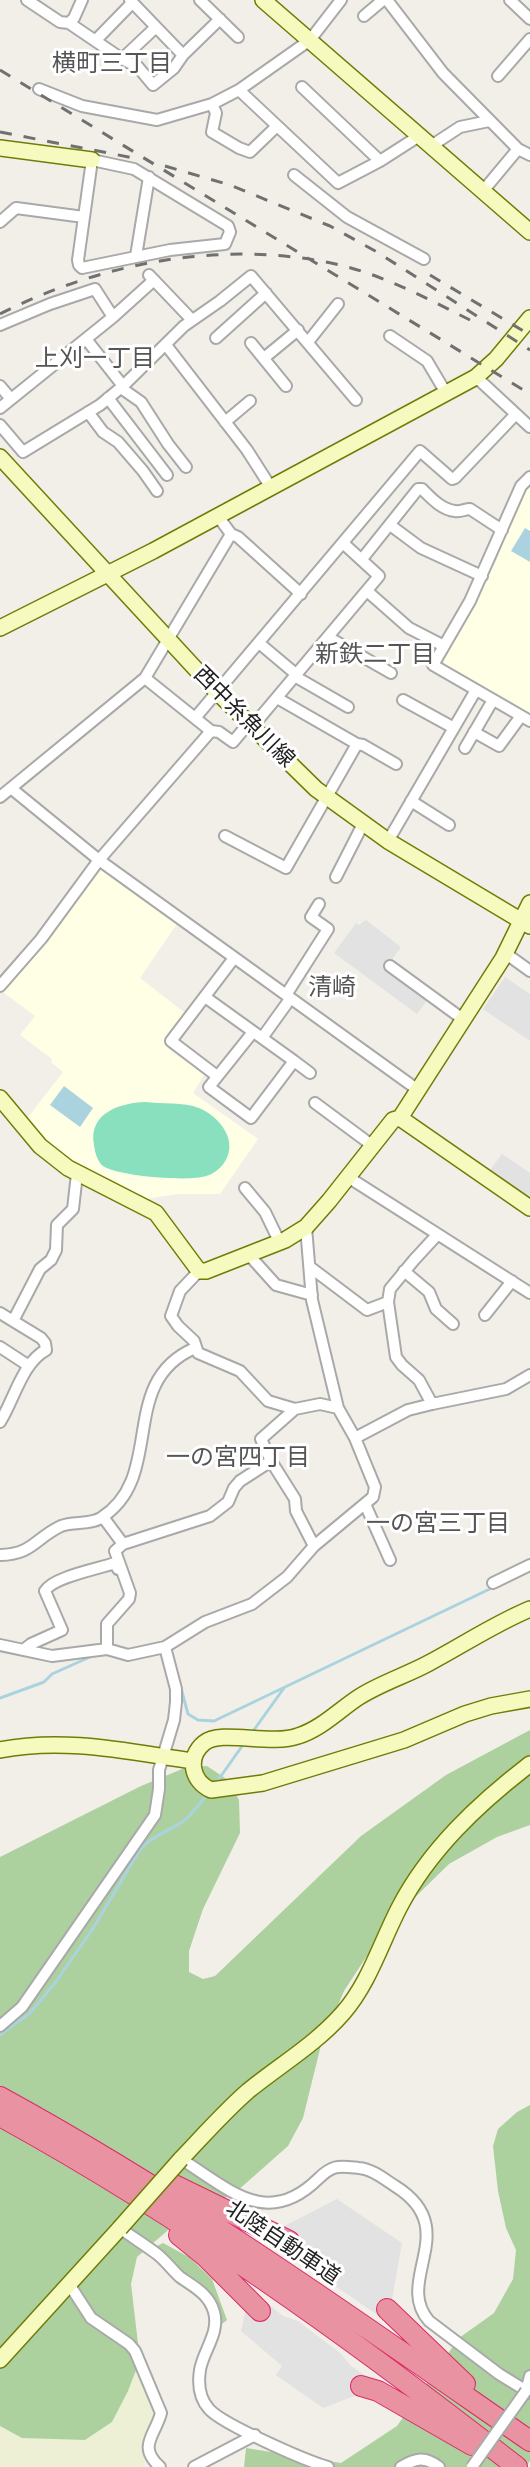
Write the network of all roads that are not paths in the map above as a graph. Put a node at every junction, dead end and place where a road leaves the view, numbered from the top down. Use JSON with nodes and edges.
{"nodes":[{"id":1,"x":27,"y":0,"type":"edge"},
{"id":2,"x":82,"y":0,"type":"edge"},
{"id":3,"x":200,"y":0,"type":"edge"},
{"id":4,"x":264,"y":0,"type":"edge"},
{"id":5,"x":340,"y":0,"type":"edge"},
{"id":6,"x":385,"y":0,"type":"edge"},
{"id":7,"x":510,"y":0,"type":"edge"},
{"id":8,"x":131,"y":1,"type":"edge"},
{"id":9,"x":364,"y":16,"type":"dead end"},
{"id":10,"x":219,"y":19,"type":"junction"},
{"id":11,"x":530,"y":19,"type":"edge"},
{"id":12,"x":69,"y":23,"type":"junction"},
{"id":13,"x":156,"y":27,"type":"junction"},
{"id":14,"x":238,"y":36,"type":"dead end"},
{"id":15,"x":530,"y":39,"type":"edge"},
{"id":16,"x":96,"y":40,"type":"junction"},
{"id":17,"x":310,"y":40,"type":"junction"},
{"id":18,"x":183,"y":55,"type":"junction"},
{"id":19,"x":122,"y":59,"type":"junction"},
{"id":20,"x":498,"y":76,"type":"dead end"},
{"id":21,"x":302,"y":87,"type":"dead end"},
{"id":22,"x":39,"y":88,"type":"dead end"},
{"id":23,"x":239,"y":90,"type":"junction"},
{"id":24,"x":212,"y":104,"type":"junction"},
{"id":25,"x":489,"y":122,"type":"junction"},
{"id":26,"x":277,"y":126,"type":"junction"},
{"id":27,"x":419,"y":136,"type":"junction"},
{"id":28,"x":431,"y":146,"type":"junction"},
{"id":29,"x":0,"y":148,"type":"edge"},
{"id":30,"x":518,"y":149,"type":"junction"},
{"id":31,"x":530,"y":155,"type":"edge"},
{"id":32,"x":92,"y":160,"type":"junction"},
{"id":33,"x":380,"y":161,"type":"junction"},
{"id":34,"x":294,"y":176,"type":"dead end"},
{"id":35,"x":149,"y":177,"type":"junction"},
{"id":36,"x":338,"y":183,"type":"junction"},
{"id":37,"x":483,"y":191,"type":"junction"},
{"id":38,"x":322,"y":196,"type":"junction"},
{"id":39,"x":84,"y":217,"type":"junction"},
{"id":40,"x":0,"y":222,"type":"edge"},
{"id":41,"x":530,"y":232,"type":"edge"},
{"id":42,"x":136,"y":256,"type":"junction"},
{"id":43,"x":424,"y":259,"type":"dead end"},
{"id":44,"x":266,"y":293,"type":"junction"},
{"id":45,"x":338,"y":304,"type":"dead end"},
{"id":46,"x":112,"y":317,"type":"junction"},
{"id":47,"x":530,"y":318,"type":"edge"},
{"id":48,"x":192,"y":320,"type":"junction"},
{"id":49,"x":0,"y":325,"type":"edge"},
{"id":50,"x":298,"y":330,"type":"junction"},
{"id":51,"x":390,"y":336,"type":"dead end"},
{"id":52,"x":216,"y":338,"type":"dead end"},
{"id":53,"x":86,"y":339,"type":"junction"},
{"id":54,"x":308,"y":342,"type":"junction"},
{"id":55,"x":251,"y":343,"type":"dead end"},
{"id":56,"x":166,"y":345,"type":"junction"},
{"id":57,"x":264,"y":358,"type":"junction"},
{"id":58,"x":476,"y":377,"type":"junction"},
{"id":59,"x":0,"y":386,"type":"edge"},
{"id":60,"x":286,"y":386,"type":"dead end"},
{"id":61,"x":122,"y":387,"type":"junction"},
{"id":62,"x":446,"y":393,"type":"junction"},
{"id":63,"x":108,"y":398,"type":"junction"},
{"id":64,"x":11,"y":399,"type":"junction"},
{"id":65,"x":356,"y":400,"type":"dead end"},
{"id":66,"x":250,"y":401,"type":"dead end"},
{"id":67,"x":0,"y":408,"type":"edge"},
{"id":68,"x":88,"y":412,"type":"junction"},
{"id":69,"x":515,"y":415,"type":"junction"},
{"id":70,"x":225,"y":422,"type":"junction"},
{"id":71,"x":0,"y":425,"type":"edge"},
{"id":72,"x":530,"y":427,"type":"edge"},
{"id":73,"x":0,"y":457,"type":"edge"},
{"id":74,"x":186,"y":467,"type":"dead end"},
{"id":75,"x":168,"y":475,"type":"dead end"},
{"id":76,"x":530,"y":477,"type":"edge"},
{"id":77,"x":270,"y":486,"type":"junction"},
{"id":78,"x":157,"y":491,"type":"dead end"},
{"id":79,"x":217,"y":515,"type":"junction"},
{"id":80,"x":390,"y":525,"type":"junction"},
{"id":81,"x":502,"y":530,"type":"junction"},
{"id":82,"x":231,"y":534,"type":"junction"},
{"id":83,"x":342,"y":543,"type":"junction"},
{"id":84,"x":362,"y":559,"type":"junction"},
{"id":85,"x":107,"y":573,"type":"junction"},
{"id":86,"x":482,"y":576,"type":"junction"},
{"id":87,"x":367,"y":591,"type":"junction"},
{"id":88,"x":301,"y":594,"type":"junction"},
{"id":89,"x":0,"y":628,"type":"edge"},
{"id":90,"x":328,"y":637,"type":"junction"},
{"id":91,"x":169,"y":639,"type":"junction"},
{"id":92,"x":259,"y":643,"type":"junction"},
{"id":93,"x":444,"y":646,"type":"junction"},
{"id":94,"x":391,"y":673,"type":"dead end"},
{"id":95,"x":297,"y":676,"type":"junction"},
{"id":96,"x":145,"y":678,"type":"junction"},
{"id":97,"x":476,"y":690,"type":"junction"},
{"id":98,"x":216,"y":691,"type":"junction"},
{"id":99,"x":277,"y":698,"type":"junction"},
{"id":100,"x":403,"y":700,"type":"dead end"},
{"id":101,"x":493,"y":700,"type":"junction"},
{"id":102,"x":348,"y":707,"type":"dead end"},
{"id":103,"x":195,"y":718,"type":"junction"},
{"id":104,"x":525,"y":718,"type":"edge"},
{"id":105,"x":250,"y":726,"type":"junction"},
{"id":106,"x":454,"y":728,"type":"junction"},
{"id":107,"x":211,"y":731,"type":"junction"},
{"id":108,"x":474,"y":732,"type":"junction"},
{"id":109,"x":357,"y":744,"type":"junction"},
{"id":110,"x":465,"y":748,"type":"dead end"},
{"id":111,"x":396,"y":764,"type":"dead end"},
{"id":112,"x":12,"y":789,"type":"junction"},
{"id":113,"x":326,"y":796,"type":"junction"},
{"id":114,"x":0,"y":797,"type":"edge"},
{"id":115,"x":411,"y":801,"type":"junction"},
{"id":116,"x":363,"y":824,"type":"junction"},
{"id":117,"x":449,"y":825,"type":"dead end"},
{"id":118,"x":225,"y":836,"type":"dead end"},
{"id":119,"x":388,"y":840,"type":"junction"},
{"id":120,"x":99,"y":860,"type":"junction"},
{"id":121,"x":336,"y":877,"type":"dead end"},
{"id":122,"x":530,"y":903,"type":"edge"},
{"id":123,"x":319,"y":904,"type":"dead end"},
{"id":124,"x":525,"y":923,"type":"edge"},
{"id":125,"x":505,"y":953,"type":"junction"},
{"id":126,"x":234,"y":958,"type":"junction"},
{"id":127,"x":390,"y":966,"type":"dead end"},
{"id":128,"x":530,"y":971,"type":"edge"},
{"id":129,"x":3,"y":978,"type":"edge"},
{"id":130,"x":205,"y":997,"type":"junction"},
{"id":131,"x":288,"y":997,"type":"junction"},
{"id":132,"x":464,"y":1020,"type":"junction"},
{"id":133,"x":257,"y":1035,"type":"junction"},
{"id":134,"x":294,"y":1061,"type":"junction"},
{"id":135,"x":310,"y":1073,"type":"dead end"},
{"id":136,"x":217,"y":1076,"type":"junction"},
{"id":137,"x":418,"y":1090,"type":"junction"},
{"id":138,"x":0,"y":1098,"type":"edge"},
{"id":139,"x":315,"y":1102,"type":"dead end"},
{"id":140,"x":400,"y":1118,"type":"junction"},
{"id":141,"x":373,"y":1146,"type":"junction"},
{"id":142,"x":77,"y":1174,"type":"junction"},
{"id":143,"x":348,"y":1177,"type":"junction"},
{"id":144,"x":245,"y":1188,"type":"dead end"},
{"id":145,"x":530,"y":1208,"type":"edge"},
{"id":146,"x":306,"y":1227,"type":"junction"},
{"id":147,"x":437,"y":1235,"type":"junction"},
{"id":148,"x":280,"y":1243,"type":"junction"},
{"id":149,"x":249,"y":1255,"type":"junction"},
{"id":150,"x":310,"y":1267,"type":"junction"},
{"id":151,"x":199,"y":1271,"type":"junction"},
{"id":152,"x":405,"y":1271,"type":"junction"},
{"id":153,"x":512,"y":1281,"type":"junction"},
{"id":154,"x":530,"y":1293,"type":"edge"},
{"id":155,"x":312,"y":1295,"type":"junction"},
{"id":156,"x":388,"y":1302,"type":"junction"},
{"id":157,"x":0,"y":1313,"type":"edge"},
{"id":158,"x":485,"y":1315,"type":"dead end"},
{"id":159,"x":13,"y":1321,"type":"junction"},
{"id":160,"x":453,"y":1324,"type":"dead end"},
{"id":161,"x":0,"y":1347,"type":"edge"},
{"id":162,"x":195,"y":1348,"type":"junction"},
{"id":163,"x":29,"y":1366,"type":"junction"},
{"id":164,"x":530,"y":1375,"type":"edge"},
{"id":165,"x":432,"y":1404,"type":"junction"},
{"id":166,"x":338,"y":1408,"type":"junction"},
{"id":167,"x":294,"y":1409,"type":"junction"},
{"id":168,"x":0,"y":1422,"type":"edge"},
{"id":169,"x":355,"y":1438,"type":"junction"},
{"id":170,"x":271,"y":1461,"type":"junction"},
{"id":171,"x":365,"y":1504,"type":"junction"},
{"id":172,"x":103,"y":1517,"type":"junction"},
{"id":173,"x":123,"y":1544,"type":"junction"},
{"id":174,"x":314,"y":1546,"type":"junction"},
{"id":175,"x":0,"y":1555,"type":"edge"},
{"id":176,"x":390,"y":1560,"type":"dead end"},
{"id":177,"x":530,"y":1565,"type":"edge"},
{"id":178,"x":121,"y":1569,"type":"junction"},
{"id":179,"x":493,"y":1583,"type":"dead end"},
{"id":180,"x":530,"y":1610,"type":"edge"},
{"id":181,"x":0,"y":1645,"type":"edge"},
{"id":182,"x":165,"y":1647,"type":"junction"},
{"id":183,"x":107,"y":1649,"type":"junction"},
{"id":184,"x":23,"y":1650,"type":"junction"},
{"id":185,"x":530,"y":1699,"type":"edge"},
{"id":186,"x":0,"y":1750,"type":"edge"},
{"id":187,"x":163,"y":1757,"type":"junction"},
{"id":188,"x":193,"y":1761,"type":"junction"},
{"id":189,"x":530,"y":1764,"type":"edge"},
{"id":190,"x":0,"y":2026,"type":"edge"},
{"id":191,"x":0,"y":2097,"type":"edge"},
{"id":192,"x":0,"y":2117,"type":"edge"},
{"id":193,"x":58,"y":2128,"type":"junction"},
{"id":194,"x":181,"y":2159,"type":"junction"},
{"id":195,"x":120,"y":2228,"type":"junction"},
{"id":196,"x":289,"y":2241,"type":"dead end"},
{"id":197,"x":69,"y":2284,"type":"junction"},
{"id":198,"x":387,"y":2309,"type":"dead end"},
{"id":199,"x":260,"y":2311,"type":"dead end"},
{"id":200,"x":0,"y":2360,"type":"edge"},
{"id":201,"x":530,"y":2376,"type":"edge"},
{"id":202,"x":361,"y":2386,"type":"dead end"},
{"id":203,"x":528,"y":2392,"type":"edge"},
{"id":204,"x":255,"y":2435,"type":"junction"},
{"id":205,"x":530,"y":2435,"type":"edge"},
{"id":206,"x":530,"y":2441,"type":"edge"},
{"id":207,"x":160,"y":2467,"type":"edge"},
{"id":208,"x":194,"y":2467,"type":"edge"},
{"id":209,"x":328,"y":2467,"type":"edge"},
{"id":210,"x":401,"y":2467,"type":"edge"},
{"id":211,"x":440,"y":2467,"type":"edge"},
{"id":212,"x":472,"y":2467,"type":"edge"},
{"id":213,"x":507,"y":2467,"type":"edge"},
{"id":214,"x":517,"y":2467,"type":"edge"}],
"edges":[{"from":1,"to":12,"type":"street"},
{"from":2,"to":12,"type":"street"},
{"from":3,"to":10,"type":"street"},
{"from":4,"to":17,"type":"street"},
{"from":5,"to":17,"type":"street"},
{"from":6,"to":9,"type":"street"},
{"from":6,"to":25,"type":"street"},
{"from":7,"to":11,"type":"street"},
{"from":8,"to":13,"type":"street"},
{"from":8,"to":16,"type":"street"},
{"from":10,"to":14,"type":"street"},
{"from":10,"to":18,"type":"street"},
{"from":12,"to":16,"type":"street"},
{"from":13,"to":18,"type":"street"},
{"from":13,"to":19,"type":"street"},
{"from":15,"to":20,"type":"street"},
{"from":16,"to":19,"type":"street"},
{"from":17,"to":23,"type":"street"},
{"from":17,"to":27,"type":"street"},
{"from":18,"to":19,"type":"street"},
{"from":21,"to":33,"type":"street"},
{"from":22,"to":24,"type":"street"},
{"from":23,"to":24,"type":"street"},
{"from":23,"to":26,"type":"street"},
{"from":24,"to":26,"type":"street"},
{"from":25,"to":28,"type":"street"},
{"from":25,"to":30,"type":"street"},
{"from":26,"to":36,"type":"street"},
{"from":27,"to":28,"type":"street"},
{"from":27,"to":33,"type":"street"},
{"from":28,"to":37,"type":"street"},
{"from":29,"to":32,"type":"street"},
{"from":30,"to":31,"type":"street"},
{"from":30,"to":37,"type":"street"},
{"from":32,"to":35,"type":"street"},
{"from":32,"to":39,"type":"street"},
{"from":33,"to":36,"type":"street"},
{"from":34,"to":38,"type":"street"},
{"from":35,"to":42,"type":"street"},
{"from":35,"to":42,"type":"street"},
{"from":36,"to":38,"type":"street"},
{"from":37,"to":41,"type":"street"},
{"from":38,"to":43,"type":"street"},
{"from":39,"to":40,"type":"street"},
{"from":39,"to":42,"type":"street"},
{"from":44,"to":48,"type":"street"},
{"from":44,"to":50,"type":"street"},
{"from":44,"to":52,"type":"street"},
{"from":45,"to":54,"type":"street"},
{"from":46,"to":48,"type":"street"},
{"from":46,"to":49,"type":"street"},
{"from":46,"to":53,"type":"street"},
{"from":47,"to":58,"type":"street"},
{"from":48,"to":56,"type":"street"},
{"from":50,"to":54,"type":"street"},
{"from":50,"to":57,"type":"street"},
{"from":51,"to":62,"type":"street"},
{"from":53,"to":61,"type":"street"},
{"from":53,"to":64,"type":"street"},
{"from":54,"to":65,"type":"street"},
{"from":55,"to":57,"type":"street"},
{"from":56,"to":61,"type":"street"},
{"from":56,"to":70,"type":"street"},
{"from":57,"to":60,"type":"street"},
{"from":58,"to":62,"type":"street"},
{"from":58,"to":69,"type":"street"},
{"from":59,"to":64,"type":"street"},
{"from":61,"to":63,"type":"street"},
{"from":61,"to":74,"type":"street"},
{"from":62,"to":77,"type":"street"},
{"from":63,"to":68,"type":"street"},
{"from":63,"to":75,"type":"street"},
{"from":64,"to":67,"type":"street"},
{"from":66,"to":70,"type":"street"},
{"from":68,"to":71,"type":"street"},
{"from":68,"to":78,"type":"street"},
{"from":69,"to":72,"type":"street"},
{"from":69,"to":83,"type":"street"},
{"from":70,"to":77,"type":"street"},
{"from":73,"to":85,"type":"street","name":"西中糸魚川線"},
{"from":76,"to":81,"type":"street"},
{"from":77,"to":79,"type":"street"},
{"from":79,"to":82,"type":"street"},
{"from":79,"to":85,"type":"street"},
{"from":80,"to":81,"type":"street"},
{"from":80,"to":84,"type":"street"},
{"from":80,"to":86,"type":"street"},
{"from":81,"to":86,"type":"street"},
{"from":82,"to":88,"type":"street"},
{"from":82,"to":91,"type":"street"},
{"from":83,"to":84,"type":"street"},
{"from":83,"to":88,"type":"street"},
{"from":84,"to":87,"type":"street"},
{"from":85,"to":89,"type":"street"},
{"from":85,"to":91,"type":"street","name":"西中糸魚川線"},
{"from":86,"to":93,"type":"street"},
{"from":87,"to":90,"type":"street"},
{"from":87,"to":93,"type":"street"},
{"from":88,"to":92,"type":"street"},
{"from":90,"to":94,"type":"street"},
{"from":90,"to":95,"type":"street"},
{"from":91,"to":96,"type":"street"},
{"from":91,"to":98,"type":"street","name":"西中糸魚川線"},
{"from":92,"to":95,"type":"street"},
{"from":92,"to":98,"type":"street"},
{"from":93,"to":97,"type":"street"},
{"from":95,"to":99,"type":"street"},
{"from":95,"to":102,"type":"street"},
{"from":96,"to":103,"type":"street"},
{"from":96,"to":112,"type":"street"},
{"from":97,"to":101,"type":"street"},
{"from":97,"to":106,"type":"street"},
{"from":98,"to":103,"type":"street"},
{"from":98,"to":105,"type":"street","name":"西中糸魚川線"},
{"from":99,"to":105,"type":"street"},
{"from":99,"to":109,"type":"street"},
{"from":100,"to":106,"type":"street"},
{"from":101,"to":104,"type":"street"},
{"from":101,"to":108,"type":"street"},
{"from":103,"to":107,"type":"street"},
{"from":104,"to":108,"type":"street"},
{"from":105,"to":107,"type":"street"},
{"from":105,"to":113,"type":"street","name":"西中糸魚川線"},
{"from":106,"to":115,"type":"street"},
{"from":107,"to":120,"type":"street"},
{"from":108,"to":110,"type":"street"},
{"from":109,"to":111,"type":"street"},
{"from":109,"to":113,"type":"street"},
{"from":112,"to":114,"type":"street"},
{"from":112,"to":120,"type":"street"},
{"from":113,"to":116,"type":"street","name":"西中糸魚川線"},
{"from":113,"to":118,"type":"street"},
{"from":115,"to":117,"type":"street"},
{"from":115,"to":119,"type":"street"},
{"from":116,"to":119,"type":"street","name":"西中糸魚川線"},
{"from":116,"to":121,"type":"street"},
{"from":119,"to":124,"type":"street","name":"西中糸魚川線"},
{"from":120,"to":126,"type":"street"},
{"from":120,"to":129,"type":"street"},
{"from":122,"to":124,"type":"street"},
{"from":123,"to":131,"type":"street"},
{"from":124,"to":125,"type":"street"},
{"from":125,"to":128,"type":"street"},
{"from":125,"to":132,"type":"street"},
{"from":126,"to":130,"type":"street"},
{"from":126,"to":131,"type":"street"},
{"from":127,"to":132,"type":"street"},
{"from":130,"to":133,"type":"street"},
{"from":130,"to":136,"type":"street"},
{"from":131,"to":133,"type":"street"},
{"from":131,"to":137,"type":"street"},
{"from":132,"to":137,"type":"street"},
{"from":133,"to":134,"type":"street"},
{"from":133,"to":136,"type":"street"},
{"from":134,"to":135,"type":"street"},
{"from":134,"to":136,"type":"street"},
{"from":137,"to":140,"type":"street"},
{"from":138,"to":142,"type":"street"},
{"from":139,"to":141,"type":"street"},
{"from":140,"to":141,"type":"street"},
{"from":140,"to":145,"type":"street"},
{"from":141,"to":143,"type":"street"},
{"from":142,"to":151,"type":"street"},
{"from":142,"to":159,"type":"street"},
{"from":143,"to":146,"type":"street"},
{"from":143,"to":147,"type":"street"},
{"from":144,"to":148,"type":"street"},
{"from":146,"to":148,"type":"street"},
{"from":146,"to":150,"type":"street"},
{"from":147,"to":152,"type":"street"},
{"from":147,"to":153,"type":"street"},
{"from":148,"to":149,"type":"street"},
{"from":149,"to":151,"type":"street"},
{"from":149,"to":155,"type":"street"},
{"from":150,"to":155,"type":"street"},
{"from":150,"to":156,"type":"street"},
{"from":151,"to":162,"type":"street"},
{"from":152,"to":156,"type":"street"},
{"from":152,"to":160,"type":"street"},
{"from":153,"to":154,"type":"street"},
{"from":153,"to":158,"type":"street"},
{"from":155,"to":166,"type":"street"},
{"from":156,"to":165,"type":"street"},
{"from":157,"to":159,"type":"street"},
{"from":159,"to":163,"type":"street"},
{"from":161,"to":163,"type":"street"},
{"from":162,"to":167,"type":"street"},
{"from":162,"to":172,"type":"street"},
{"from":163,"to":168,"type":"street"},
{"from":164,"to":165,"type":"street"},
{"from":165,"to":169,"type":"street"},
{"from":166,"to":167,"type":"street"},
{"from":166,"to":169,"type":"street"},
{"from":167,"to":170,"type":"street"},
{"from":169,"to":171,"type":"street"},
{"from":170,"to":173,"type":"street"},
{"from":170,"to":174,"type":"street"},
{"from":171,"to":174,"type":"street"},
{"from":171,"to":176,"type":"street"},
{"from":172,"to":173,"type":"street"},
{"from":172,"to":175,"type":"street"},
{"from":173,"to":178,"type":"street"},
{"from":174,"to":182,"type":"street"},
{"from":177,"to":179,"type":"street"},
{"from":178,"to":183,"type":"street"},
{"from":178,"to":184,"type":"street"},
{"from":180,"to":188,"type":"street"},
{"from":181,"to":184,"type":"street"},
{"from":182,"to":183,"type":"street"},
{"from":182,"to":187,"type":"street"},
{"from":183,"to":184,"type":"street"},
{"from":185,"to":188,"type":"street"},
{"from":186,"to":187,"type":"street"},
{"from":187,"to":188,"type":"street"},
{"from":187,"to":190,"type":"street"},
{"from":189,"to":194,"type":"street"},
{"from":191,"to":193,"type":"highway","name":"北陸自動車道"},
{"from":192,"to":199,"type":"highway"},
{"from":192,"to":214,"type":"highway","name":"北陸自動車道"},
{"from":193,"to":196,"type":"highway"},
{"from":193,"to":206,"type":"highway","name":"北陸自動車道"},
{"from":194,"to":195,"type":"street","bridge":true},
{"from":194,"to":203,"type":"street"},
{"from":195,"to":197,"type":"street"},
{"from":195,"to":204,"type":"street"},
{"from":197,"to":200,"type":"street"},
{"from":197,"to":207,"type":"street"},
{"from":198,"to":205,"type":"highway"},
{"from":201,"to":203,"type":"street"},
{"from":202,"to":213,"type":"highway"},
{"from":203,"to":212,"type":"street","bridge":true},
{"from":204,"to":208,"type":"street"},
{"from":204,"to":209,"type":"street"},
{"from":210,"to":211,"type":"street"}]}
